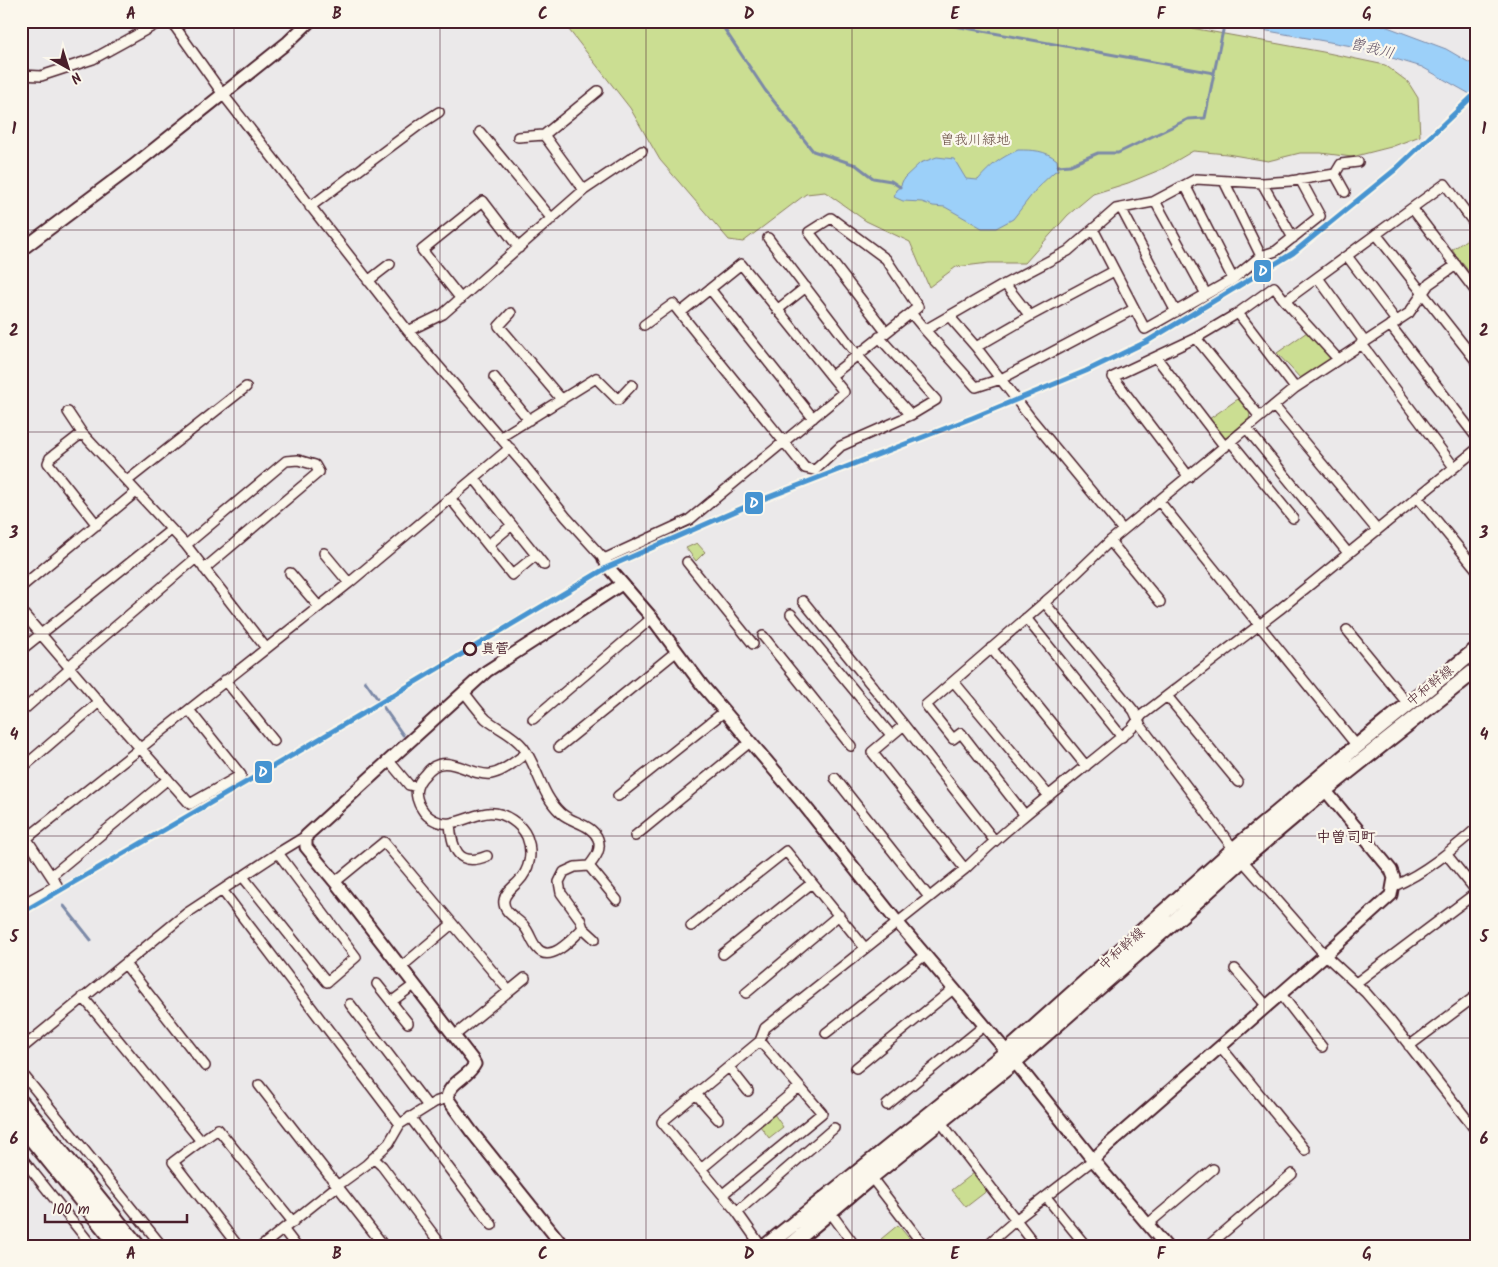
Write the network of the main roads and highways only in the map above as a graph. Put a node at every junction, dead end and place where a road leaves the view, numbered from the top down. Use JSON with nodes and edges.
{"nodes":[{"id":1,"x":1477,"y":649,"type":"edge"},
{"id":2,"x":1477,"y":669,"type":"edge"},
{"id":3,"x":1238,"y":855,"type":"junction"},
{"id":4,"x":1010,"y":1057,"type":"junction"},
{"id":5,"x":21,"y":1103,"type":"edge"},
{"id":6,"x":21,"y":1125,"type":"edge"},
{"id":7,"x":795,"y":1244,"type":"edge"},
{"id":8,"x":119,"y":1246,"type":"edge"},
{"id":9,"x":137,"y":1246,"type":"edge"},
{"id":10,"x":766,"y":1246,"type":"edge"}],
"edges":[{"from":1,"to":3,"type":"main road","name":"中和幹線"},
{"from":2,"to":3,"type":"main road","name":"中和幹線"},
{"from":3,"to":4,"type":"main road","name":"中和幹線"},
{"from":4,"to":7,"type":"main road","name":"中和幹線"},
{"from":4,"to":10,"type":"main road","name":"中和幹線"},
{"from":5,"to":9,"type":"highway"},
{"from":6,"to":8,"type":"highway"}]}
